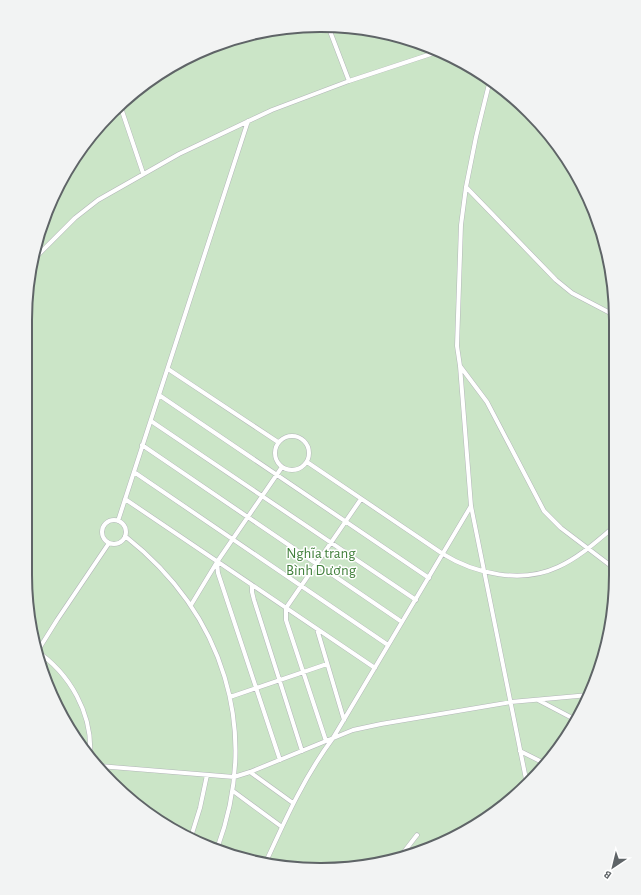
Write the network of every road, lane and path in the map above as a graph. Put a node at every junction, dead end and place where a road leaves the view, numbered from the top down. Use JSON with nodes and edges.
{"nodes":[{"id":1,"x":331,"y":33,"type":"edge"},
{"id":2,"x":431,"y":54,"type":"edge"},
{"id":3,"x":350,"y":81,"type":"junction"},
{"id":4,"x":488,"y":86,"type":"edge"},
{"id":5,"x":122,"y":111,"type":"edge"},
{"id":6,"x":248,"y":121,"type":"junction"},
{"id":7,"x":143,"y":173,"type":"junction"},
{"id":8,"x":466,"y":187,"type":"junction"},
{"id":9,"x":41,"y":252,"type":"edge"},
{"id":10,"x":609,"y":312,"type":"edge"},
{"id":11,"x":460,"y":366,"type":"junction"},
{"id":12,"x":168,"y":369,"type":"junction"},
{"id":13,"x":159,"y":395,"type":"junction"},
{"id":14,"x":151,"y":421,"type":"junction"},
{"id":15,"x":278,"y":442,"type":"junction"},
{"id":16,"x":142,"y":445,"type":"junction"},
{"id":17,"x":307,"y":462,"type":"junction"},
{"id":18,"x":282,"y":467,"type":"junction"},
{"id":19,"x":134,"y":472,"type":"junction"},
{"id":20,"x":277,"y":475,"type":"junction"},
{"id":21,"x":262,"y":496,"type":"junction"},
{"id":22,"x":125,"y":499,"type":"junction"},
{"id":23,"x":361,"y":499,"type":"junction"},
{"id":24,"x":471,"y":506,"type":"junction"},
{"id":25,"x":248,"y":517,"type":"junction"},
{"id":26,"x":118,"y":521,"type":"junction"},
{"id":27,"x":346,"y":522,"type":"junction"},
{"id":28,"x":609,"y":531,"type":"edge"},
{"id":29,"x":125,"y":536,"type":"junction"},
{"id":30,"x":232,"y":539,"type":"junction"},
{"id":31,"x":109,"y":543,"type":"junction"},
{"id":32,"x":331,"y":543,"type":"junction"},
{"id":33,"x":589,"y":549,"type":"junction"},
{"id":34,"x":443,"y":554,"type":"junction"},
{"id":35,"x":217,"y":562,"type":"junction"},
{"id":36,"x":317,"y":564,"type":"junction"},
{"id":37,"x":609,"y":564,"type":"edge"},
{"id":38,"x":484,"y":572,"type":"junction"},
{"id":39,"x":429,"y":578,"type":"junction"},
{"id":40,"x":252,"y":585,"type":"junction"},
{"id":41,"x":301,"y":586,"type":"junction"},
{"id":42,"x":416,"y":600,"type":"junction"},
{"id":43,"x":191,"y":605,"type":"junction"},
{"id":44,"x":286,"y":608,"type":"junction"},
{"id":45,"x":402,"y":622,"type":"junction"},
{"id":46,"x":317,"y":629,"type":"junction"},
{"id":47,"x":41,"y":644,"type":"edge"},
{"id":48,"x":388,"y":645,"type":"junction"},
{"id":49,"x":44,"y":658,"type":"edge"},
{"id":50,"x":327,"y":664,"type":"junction"},
{"id":51,"x":375,"y":668,"type":"junction"},
{"id":52,"x":303,"y":672,"type":"junction"},
{"id":53,"x":279,"y":680,"type":"junction"},
{"id":54,"x":256,"y":688,"type":"junction"},
{"id":55,"x":582,"y":696,"type":"edge"},
{"id":56,"x":230,"y":697,"type":"junction"},
{"id":57,"x":538,"y":700,"type":"junction"},
{"id":58,"x":511,"y":702,"type":"junction"},
{"id":59,"x":571,"y":717,"type":"edge"},
{"id":60,"x":344,"y":720,"type":"junction"},
{"id":61,"x":333,"y":738,"type":"junction"},
{"id":62,"x":326,"y":741,"type":"junction"},
{"id":63,"x":89,"y":746,"type":"edge"},
{"id":64,"x":302,"y":751,"type":"junction"},
{"id":65,"x":520,"y":751,"type":"junction"},
{"id":66,"x":280,"y":760,"type":"junction"},
{"id":67,"x":540,"y":761,"type":"edge"},
{"id":68,"x":105,"y":767,"type":"edge"},
{"id":69,"x":250,"y":772,"type":"junction"},
{"id":70,"x":207,"y":775,"type":"junction"},
{"id":71,"x":234,"y":777,"type":"junction"},
{"id":72,"x":526,"y":778,"type":"edge"},
{"id":73,"x":233,"y":791,"type":"junction"},
{"id":74,"x":293,"y":802,"type":"junction"},
{"id":75,"x":282,"y":826,"type":"junction"},
{"id":76,"x":192,"y":833,"type":"edge"},
{"id":77,"x":417,"y":835,"type":"dead end"},
{"id":78,"x":219,"y":844,"type":"edge"},
{"id":79,"x":405,"y":850,"type":"edge"},
{"id":80,"x":268,"y":858,"type":"edge"}],
"edges":[{"from":1,"to":3,"type":"lane"},
{"from":2,"to":3,"type":"lane"},
{"from":3,"to":6,"type":"lane"},
{"from":4,"to":8,"type":"lane"},
{"from":5,"to":7,"type":"lane"},
{"from":6,"to":7,"type":"lane"},
{"from":6,"to":12,"type":"lane"},
{"from":7,"to":9,"type":"lane"},
{"from":8,"to":10,"type":"lane"},
{"from":8,"to":11,"type":"lane"},
{"from":11,"to":24,"type":"lane"},
{"from":11,"to":33,"type":"lane"},
{"from":12,"to":13,"type":"lane"},
{"from":12,"to":15,"type":"lane"},
{"from":13,"to":14,"type":"lane"},
{"from":13,"to":20,"type":"lane"},
{"from":14,"to":16,"type":"lane"},
{"from":14,"to":21,"type":"lane"},
{"from":15,"to":17,"type":"lane"},
{"from":15,"to":18,"type":"lane"},
{"from":16,"to":19,"type":"lane"},
{"from":16,"to":25,"type":"lane"},
{"from":17,"to":18,"type":"lane"},
{"from":17,"to":23,"type":"lane"},
{"from":18,"to":20,"type":"lane"},
{"from":19,"to":22,"type":"lane"},
{"from":19,"to":30,"type":"lane"},
{"from":20,"to":21,"type":"lane"},
{"from":20,"to":27,"type":"lane"},
{"from":21,"to":25,"type":"lane"},
{"from":21,"to":32,"type":"lane"},
{"from":22,"to":26,"type":"lane"},
{"from":22,"to":35,"type":"lane"},
{"from":23,"to":27,"type":"lane"},
{"from":23,"to":34,"type":"lane"},
{"from":24,"to":34,"type":"lane"},
{"from":24,"to":38,"type":"lane"},
{"from":25,"to":30,"type":"lane"},
{"from":25,"to":36,"type":"lane"},
{"from":26,"to":29,"type":"lane"},
{"from":26,"to":31,"type":"lane"},
{"from":27,"to":32,"type":"lane"},
{"from":27,"to":39,"type":"lane"},
{"from":28,"to":33,"type":"lane"},
{"from":29,"to":31,"type":"lane"},
{"from":29,"to":43,"type":"lane"},
{"from":30,"to":35,"type":"lane"},
{"from":30,"to":41,"type":"lane"},
{"from":31,"to":47,"type":"lane"},
{"from":32,"to":36,"type":"lane"},
{"from":32,"to":42,"type":"lane"},
{"from":33,"to":37,"type":"lane"},
{"from":33,"to":38,"type":"lane"},
{"from":34,"to":38,"type":"lane"},
{"from":34,"to":39,"type":"lane"},
{"from":35,"to":40,"type":"lane"},
{"from":35,"to":43,"type":"lane"},
{"from":35,"to":54,"type":"lane"},
{"from":36,"to":41,"type":"lane"},
{"from":36,"to":45,"type":"lane"},
{"from":38,"to":58,"type":"lane"},
{"from":39,"to":42,"type":"lane"},
{"from":40,"to":44,"type":"lane"},
{"from":40,"to":53,"type":"lane"},
{"from":41,"to":44,"type":"lane"},
{"from":41,"to":48,"type":"lane"},
{"from":42,"to":45,"type":"lane"},
{"from":43,"to":56,"type":"lane"},
{"from":44,"to":46,"type":"lane"},
{"from":44,"to":52,"type":"lane"},
{"from":45,"to":48,"type":"lane"},
{"from":46,"to":50,"type":"lane"},
{"from":46,"to":51,"type":"lane"},
{"from":48,"to":51,"type":"lane"},
{"from":49,"to":63,"type":"lane"},
{"from":50,"to":52,"type":"lane"},
{"from":50,"to":60,"type":"lane"},
{"from":51,"to":60,"type":"lane"},
{"from":52,"to":53,"type":"lane"},
{"from":52,"to":62,"type":"lane"},
{"from":53,"to":54,"type":"lane"},
{"from":53,"to":64,"type":"lane"},
{"from":54,"to":56,"type":"lane"},
{"from":54,"to":66,"type":"lane"},
{"from":55,"to":57,"type":"lane"},
{"from":56,"to":71,"type":"lane"},
{"from":57,"to":58,"type":"lane"},
{"from":57,"to":59,"type":"lane"},
{"from":58,"to":61,"type":"lane"},
{"from":58,"to":65,"type":"lane"},
{"from":60,"to":61,"type":"lane"},
{"from":61,"to":62,"type":"lane"},
{"from":61,"to":74,"type":"lane"},
{"from":62,"to":64,"type":"lane"},
{"from":64,"to":66,"type":"lane"},
{"from":65,"to":67,"type":"lane"},
{"from":65,"to":72,"type":"lane"},
{"from":66,"to":69,"type":"lane"},
{"from":68,"to":70,"type":"lane"},
{"from":69,"to":71,"type":"lane"},
{"from":69,"to":74,"type":"lane"},
{"from":70,"to":71,"type":"lane"},
{"from":70,"to":76,"type":"lane"},
{"from":71,"to":73,"type":"lane"},
{"from":73,"to":75,"type":"lane"},
{"from":73,"to":78,"type":"lane"},
{"from":74,"to":75,"type":"lane"},
{"from":75,"to":80,"type":"lane"},
{"from":77,"to":79,"type":"lane"}]}
